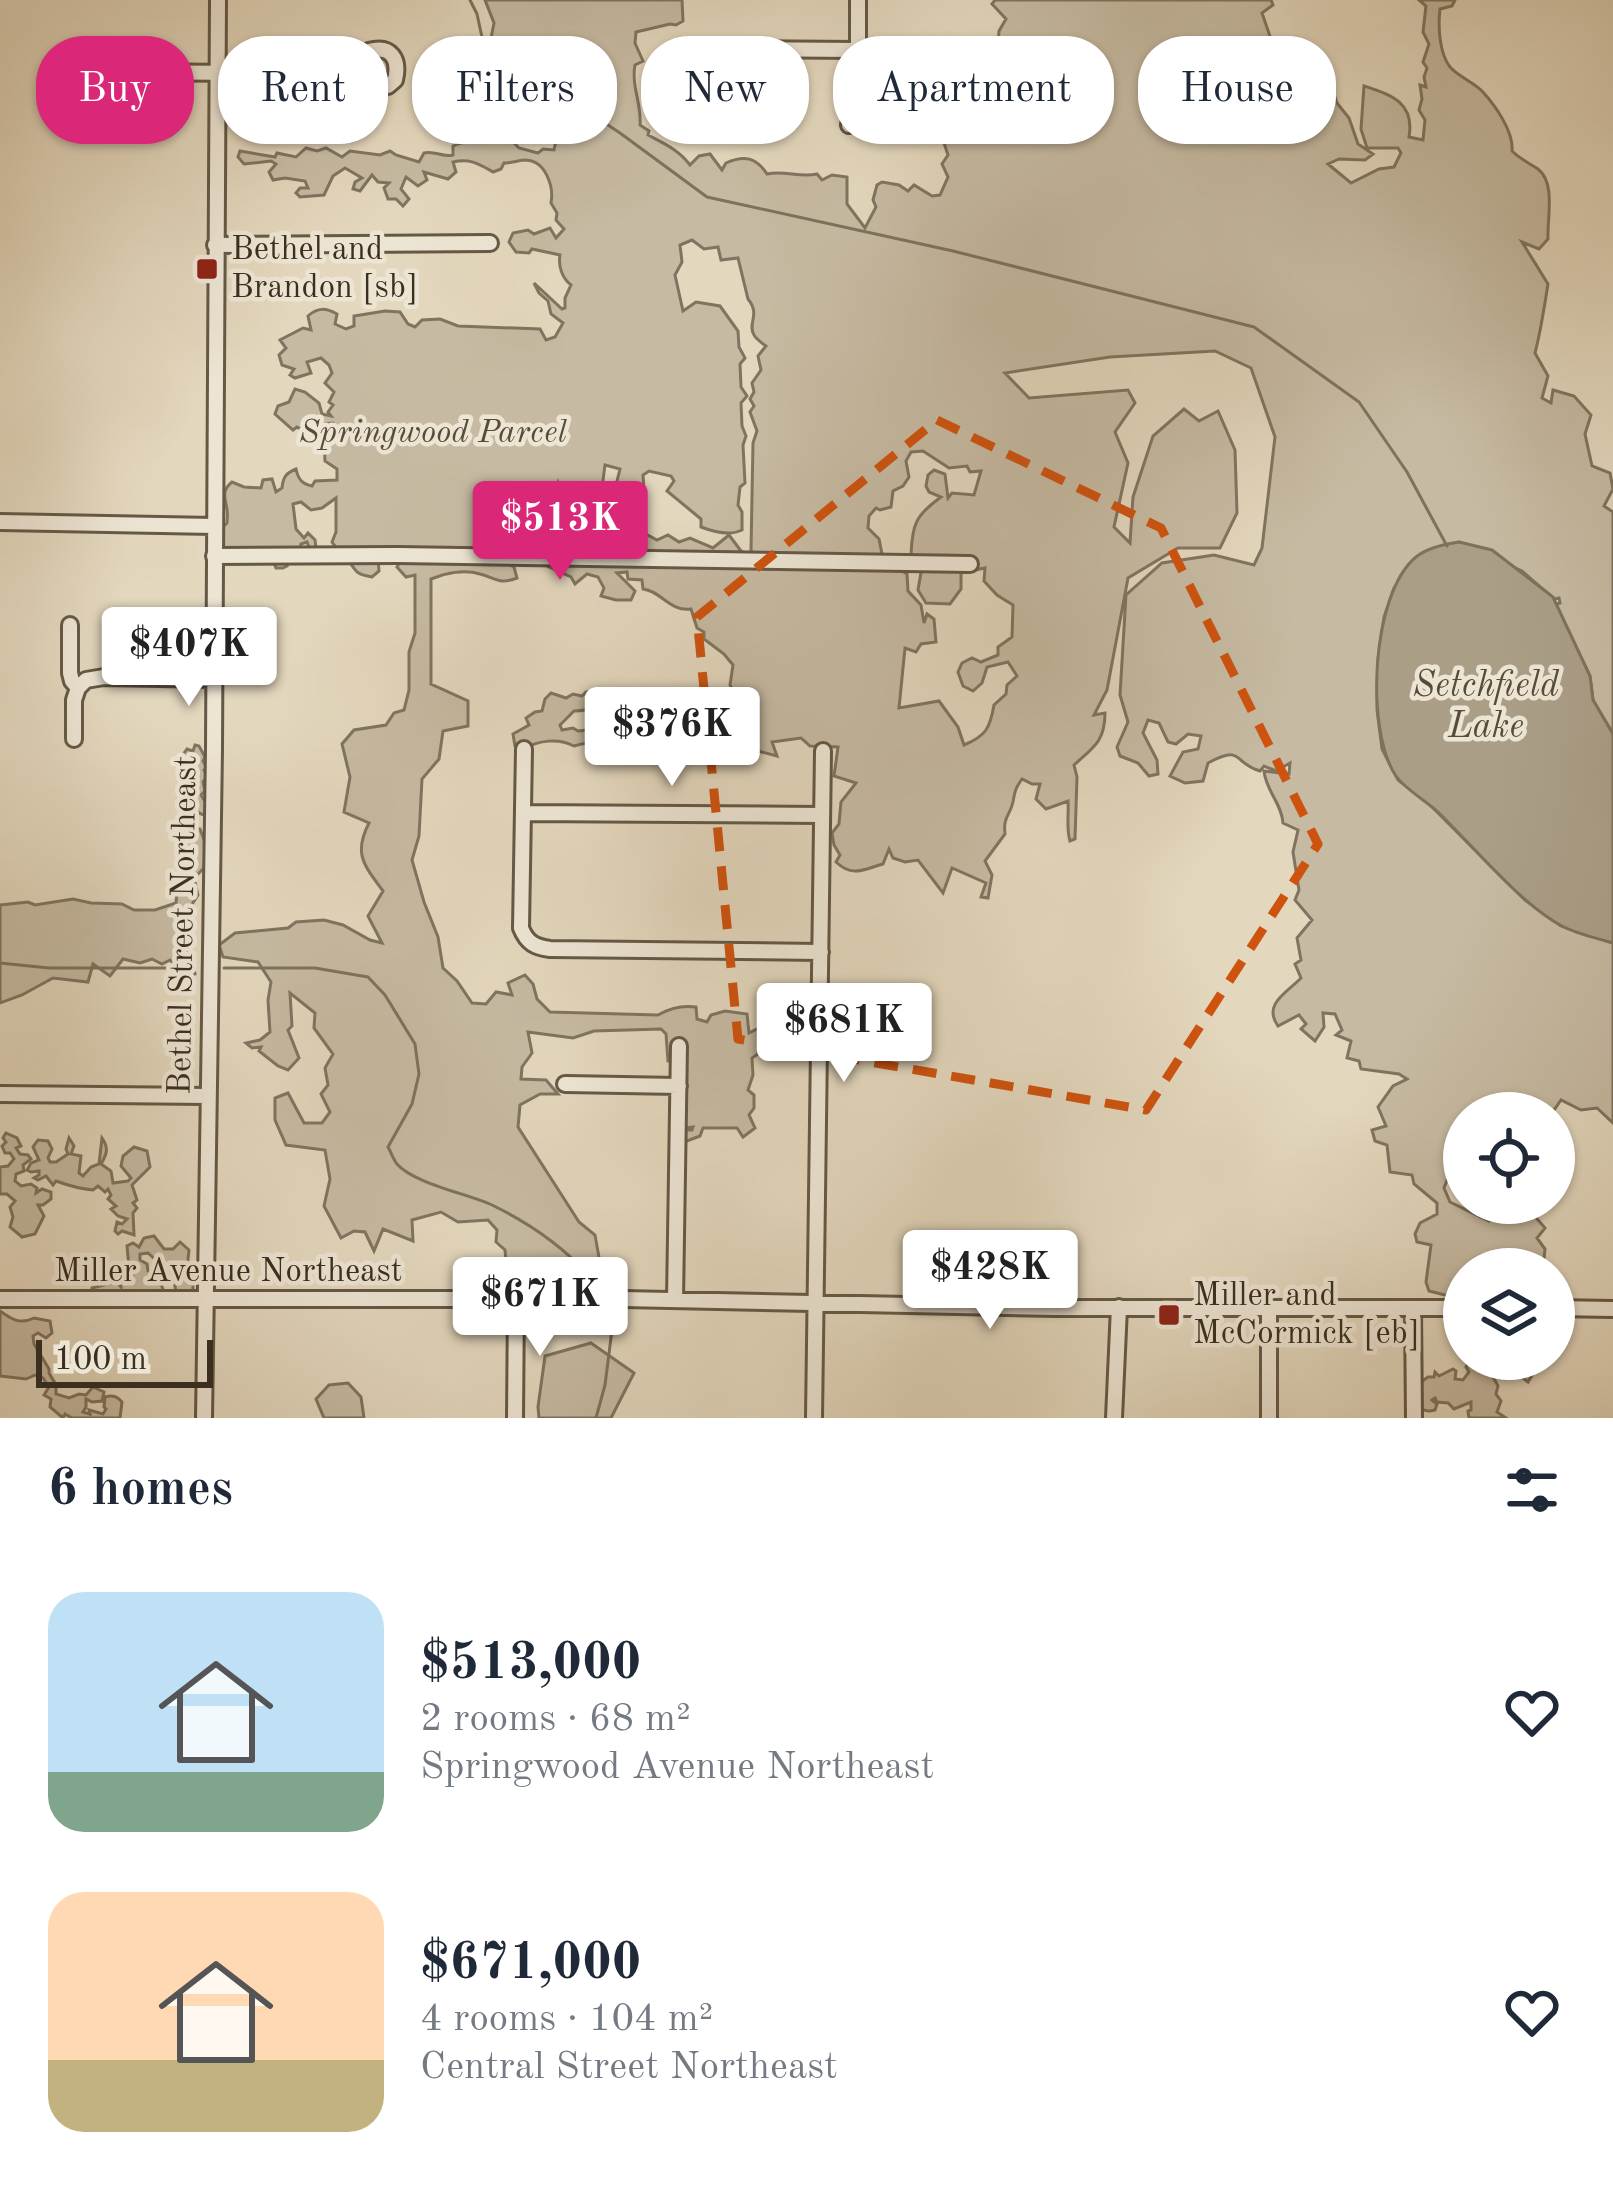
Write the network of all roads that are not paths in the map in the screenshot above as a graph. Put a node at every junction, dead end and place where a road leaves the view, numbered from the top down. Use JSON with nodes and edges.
{"nodes":[{"id":1,"x":218,"y":0,"type":"edge"},
{"id":2,"x":858,"y":0,"type":"edge"},
{"id":3,"x":218,"y":36,"type":"edge"},
{"id":4,"x":858,"y":36,"type":"edge"},
{"id":5,"x":194,"y":73,"type":"edge"},
{"id":6,"x":218,"y":73,"type":"joint"},
{"id":7,"x":490,"y":243,"type":"dead end"},
{"id":8,"x":215,"y":245,"type":"junction"},
{"id":9,"x":0,"y":522,"type":"edge"},
{"id":10,"x":214,"y":526,"type":"junction"},
{"id":11,"x":214,"y":556,"type":"junction"},
{"id":12,"x":970,"y":564,"type":"dead end"},
{"id":13,"x":70,"y":626,"type":"dead end"},
{"id":14,"x":214,"y":679,"type":"junction"},
{"id":15,"x":78,"y":688,"type":"junction"},
{"id":16,"x":74,"y":739,"type":"dead end"},
{"id":17,"x":524,"y":749,"type":"dead end"},
{"id":18,"x":823,"y":751,"type":"dead end"},
{"id":19,"x":524,"y":813,"type":"junction"},
{"id":20,"x":821,"y":815,"type":"junction"},
{"id":21,"x":821,"y":952,"type":"junction"},
{"id":22,"x":679,"y":1046,"type":"dead end"},
{"id":23,"x":566,"y":1084,"type":"dead end"},
{"id":24,"x":679,"y":1086,"type":"junction"},
{"id":25,"x":0,"y":1094,"type":"edge"},
{"id":26,"x":208,"y":1096,"type":"junction"},
{"id":27,"x":205,"y":1298,"type":"junction"},
{"id":28,"x":0,"y":1299,"type":"edge"},
{"id":29,"x":516,"y":1299,"type":"junction"},
{"id":30,"x":675,"y":1300,"type":"junction"},
{"id":31,"x":817,"y":1304,"type":"junction"},
{"id":32,"x":1119,"y":1307,"type":"junction"},
{"id":33,"x":1269,"y":1307,"type":"junction"},
{"id":34,"x":1413,"y":1308,"type":"junction"},
{"id":35,"x":1443,"y":1308,"type":"edge"},
{"id":36,"x":1575,"y":1308,"type":"edge"},
{"id":37,"x":1613,"y":1309,"type":"edge"},
{"id":38,"x":204,"y":1418,"type":"edge"},
{"id":39,"x":515,"y":1418,"type":"edge"},
{"id":40,"x":814,"y":1418,"type":"edge"},
{"id":41,"x":1114,"y":1418,"type":"edge"},
{"id":42,"x":1269,"y":1418,"type":"edge"},
{"id":43,"x":1414,"y":1418,"type":"edge"}],
"edges":[{"from":1,"to":3,"type":"street","name":"Bethel Street Northeast"},
{"from":2,"to":4,"type":"street"},
{"from":5,"to":6,"type":"street"},
{"from":6,"to":8,"type":"street","name":"Bethel Street Northeast"},
{"from":7,"to":8,"type":"street"},
{"from":8,"to":10,"type":"street","name":"Bethel Street Northeast"},
{"from":9,"to":10,"type":"street"},
{"from":10,"to":11,"type":"street","name":"Bethel Street Northeast"},
{"from":11,"to":12,"type":"street"},
{"from":11,"to":14,"type":"street","name":"Bethel Street Northeast"},
{"from":13,"to":15,"type":"street"},
{"from":14,"to":15,"type":"street"},
{"from":14,"to":26,"type":"street","name":"Bethel Street Northeast"},
{"from":15,"to":16,"type":"street"},
{"from":17,"to":19,"type":"street"},
{"from":18,"to":20,"type":"street"},
{"from":19,"to":20,"type":"street"},
{"from":19,"to":21,"type":"street"},
{"from":20,"to":21,"type":"street"},
{"from":21,"to":31,"type":"street"},
{"from":22,"to":24,"type":"street"},
{"from":23,"to":24,"type":"street"},
{"from":24,"to":30,"type":"street"},
{"from":25,"to":26,"type":"street"},
{"from":26,"to":27,"type":"street","name":"Bethel Street Northeast"},
{"from":27,"to":28,"type":"street","name":"Miller Avenue Northeast"},
{"from":27,"to":29,"type":"street","name":"Miller Avenue Northeast"},
{"from":27,"to":38,"type":"street","name":"Bethel Street Northeast"},
{"from":29,"to":30,"type":"street","name":"Miller Avenue Northeast"},
{"from":29,"to":39,"type":"street"},
{"from":30,"to":31,"type":"street","name":"Miller Avenue Northeast"},
{"from":31,"to":32,"type":"street","name":"Miller Avenue Northeast"},
{"from":31,"to":40,"type":"street"},
{"from":32,"to":33,"type":"street","name":"Miller Avenue Northeast"},
{"from":32,"to":41,"type":"street"},
{"from":33,"to":34,"type":"street","name":"Miller Avenue Northeast"},
{"from":33,"to":42,"type":"street"},
{"from":34,"to":35,"type":"street","name":"Miller Avenue Northeast"},
{"from":34,"to":43,"type":"street"},
{"from":36,"to":37,"type":"street"}]}
